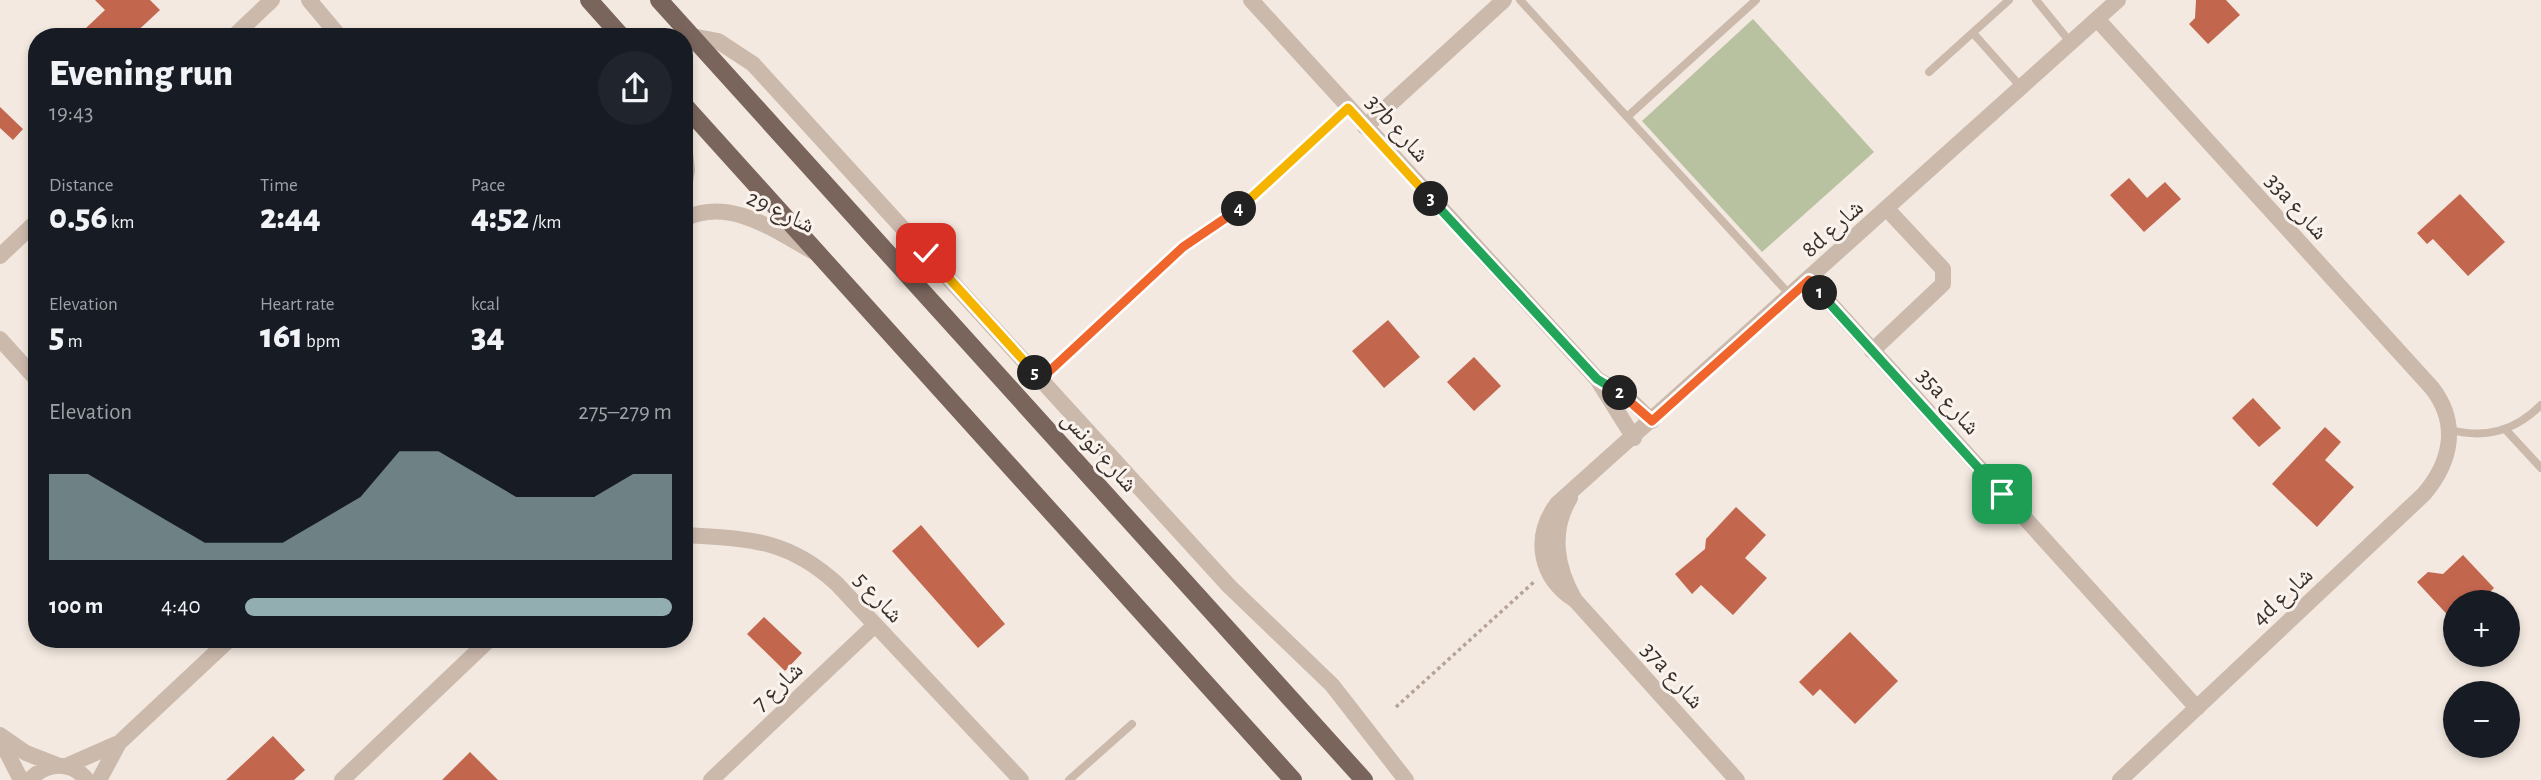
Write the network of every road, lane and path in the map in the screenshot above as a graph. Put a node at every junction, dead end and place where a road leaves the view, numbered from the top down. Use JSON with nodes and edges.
{"nodes":[{"id":1,"x":272,"y":0,"type":"edge"},
{"id":2,"x":309,"y":0,"type":"edge"},
{"id":3,"x":589,"y":0,"type":"edge"},
{"id":4,"x":659,"y":0,"type":"edge"},
{"id":5,"x":1251,"y":0,"type":"edge"},
{"id":6,"x":1504,"y":0,"type":"edge"},
{"id":7,"x":1520,"y":0,"type":"edge"},
{"id":8,"x":1756,"y":0,"type":"edge"},
{"id":9,"x":2009,"y":0,"type":"edge"},
{"id":10,"x":2036,"y":0,"type":"edge"},
{"id":11,"x":2118,"y":0,"type":"edge"},
{"id":12,"x":2097,"y":19,"type":"junction"},
{"id":13,"x":242,"y":28,"type":"edge"},
{"id":14,"x":332,"y":28,"type":"edge"},
{"id":15,"x":614,"y":28,"type":"edge"},
{"id":16,"x":685,"y":28,"type":"edge"},
{"id":17,"x":1973,"y":33,"type":"junction"},
{"id":18,"x":693,"y":36,"type":"edge"},
{"id":19,"x":693,"y":37,"type":"edge"},
{"id":20,"x":2071,"y":43,"type":"junction"},
{"id":21,"x":1929,"y":72,"type":"dead end"},
{"id":22,"x":2021,"y":88,"type":"junction"},
{"id":23,"x":1348,"y":108,"type":"junction"},
{"id":24,"x":693,"y":115,"type":"edge"},
{"id":25,"x":1627,"y":117,"type":"junction"},
{"id":26,"x":1365,"y":127,"type":"junction"},
{"id":27,"x":1887,"y":209,"type":"junction"},
{"id":28,"x":693,"y":216,"type":"edge"},
{"id":29,"x":28,"y":230,"type":"edge"},
{"id":30,"x":818,"y":254,"type":"junction"},
{"id":31,"x":0,"y":256,"type":"edge"},
{"id":32,"x":1809,"y":280,"type":"junction"},
{"id":33,"x":1791,"y":296,"type":"junction"},
{"id":34,"x":0,"y":339,"type":"edge"},
{"id":35,"x":1872,"y":351,"type":"junction"},
{"id":36,"x":28,"y":370,"type":"edge"},
{"id":37,"x":1041,"y":379,"type":"junction"},
{"id":38,"x":1597,"y":379,"type":"junction"},
{"id":39,"x":2541,"y":405,"type":"edge"},
{"id":40,"x":1652,"y":421,"type":"junction"},
{"id":41,"x":2451,"y":430,"type":"junction"},
{"id":42,"x":2506,"y":430,"type":"junction"},
{"id":43,"x":1634,"y":438,"type":"junction"},
{"id":44,"x":2541,"y":468,"type":"edge"},
{"id":45,"x":693,"y":536,"type":"edge"},
{"id":46,"x":1549,"y":546,"type":"junction"},
{"id":47,"x":1547,"y":570,"type":"junction"},
{"id":48,"x":1575,"y":600,"type":"junction"},
{"id":49,"x":874,"y":625,"type":"junction"},
{"id":50,"x":220,"y":648,"type":"edge"},
{"id":51,"x":481,"y":648,"type":"edge"},
{"id":52,"x":1395,"y":707,"type":"dead end"},
{"id":53,"x":2197,"y":708,"type":"junction"},
{"id":54,"x":1132,"y":724,"type":"dead end"},
{"id":55,"x":0,"y":737,"type":"edge"},
{"id":56,"x":119,"y":743,"type":"junction"},
{"id":57,"x":1002,"y":762,"type":"junction"},
{"id":58,"x":61,"y":765,"type":"junction"},
{"id":59,"x":21,"y":780,"type":"edge"},
{"id":60,"x":30,"y":780,"type":"edge"},
{"id":61,"x":87,"y":780,"type":"edge"},
{"id":62,"x":99,"y":780,"type":"edge"},
{"id":63,"x":342,"y":780,"type":"edge"},
{"id":64,"x":710,"y":780,"type":"edge"},
{"id":65,"x":1010,"y":780,"type":"edge"},
{"id":66,"x":1021,"y":780,"type":"edge"},
{"id":67,"x":1069,"y":780,"type":"edge"},
{"id":68,"x":1293,"y":780,"type":"edge"},
{"id":69,"x":1364,"y":780,"type":"edge"},
{"id":70,"x":1406,"y":780,"type":"edge"},
{"id":71,"x":1737,"y":780,"type":"edge"},
{"id":72,"x":2120,"y":780,"type":"edge"}],
"edges":[{"from":1,"to":13,"type":"street"},
{"from":2,"to":14,"type":"street"},
{"from":3,"to":15,"type":"main road"},
{"from":4,"to":16,"type":"main road","name":"شارع تونس"},
{"from":5,"to":23,"type":"street","name":"37b شارع"},
{"from":6,"to":26,"type":"street"},
{"from":7,"to":25,"type":"lane"},
{"from":8,"to":25,"type":"lane"},
{"from":9,"to":17,"type":"lane"},
{"from":10,"to":20,"type":"lane"},
{"from":11,"to":12,"type":"street","name":"8d شارع"},
{"from":12,"to":20,"type":"street","name":"8d شارع"},
{"from":12,"to":41,"type":"street","name":"33a شارع"},
{"from":17,"to":21,"type":"lane"},
{"from":17,"to":22,"type":"lane"},
{"from":18,"to":37,"type":"street"},
{"from":19,"to":69,"type":"main road","name":"شارع تونس"},
{"from":20,"to":22,"type":"street","name":"8d شارع"},
{"from":22,"to":27,"type":"street","name":"8d شارع"},
{"from":23,"to":26,"type":"street","name":"37b شارع"},
{"from":23,"to":37,"type":"lane"},
{"from":24,"to":30,"type":"main road"},
{"from":25,"to":33,"type":"lane"},
{"from":26,"to":38,"type":"street","name":"37b شارع"},
{"from":27,"to":32,"type":"street","name":"8d شارع"},
{"from":27,"to":35,"type":"street"},
{"from":28,"to":30,"type":"street","name":"شارع 29"},
{"from":29,"to":31,"type":"street"},
{"from":30,"to":68,"type":"main road"},
{"from":32,"to":33,"type":"street","name":"8d شارع"},
{"from":32,"to":35,"type":"street","name":"35a شارع"},
{"from":33,"to":40,"type":"street","name":"8d شارع"},
{"from":34,"to":36,"type":"street"},
{"from":35,"to":53,"type":"street","name":"35a شارع"},
{"from":37,"to":70,"type":"street"},
{"from":38,"to":40,"type":"street","name":"37b شارع"},
{"from":38,"to":43,"type":"street","name":"37b شارع"},
{"from":39,"to":42,"type":"lane"},
{"from":40,"to":43,"type":"street","name":"8d شارع"},
{"from":41,"to":42,"type":"lane"},
{"from":41,"to":53,"type":"street","name":"4d شارع"},
{"from":42,"to":44,"type":"lane"},
{"from":43,"to":46,"type":"street","name":"8d شارع"},
{"from":45,"to":49,"type":"street","name":"شارع 5"},
{"from":46,"to":47,"type":"street","name":"37a شارع"},
{"from":46,"to":48,"type":"street","name":"37a شارع"},
{"from":47,"to":48,"type":"street","name":"37a شارع"},
{"from":47,"to":52,"type":"path"},
{"from":48,"to":71,"type":"street","name":"37a شارع"},
{"from":49,"to":57,"type":"street","name":"شارع 5"},
{"from":49,"to":64,"type":"street","name":"شارع 7"},
{"from":50,"to":56,"type":"street"},
{"from":51,"to":63,"type":"street"},
{"from":53,"to":72,"type":"street","name":"4d شارع"},
{"from":54,"to":67,"type":"lane"},
{"from":55,"to":58,"type":"street"},
{"from":55,"to":59,"type":"street"},
{"from":56,"to":58,"type":"street"},
{"from":56,"to":62,"type":"street"},
{"from":57,"to":65,"type":"street","name":"شارع 5"},
{"from":57,"to":66,"type":"street","name":"شارع 5"},
{"from":58,"to":60,"type":"street"},
{"from":58,"to":61,"type":"street"}]}
